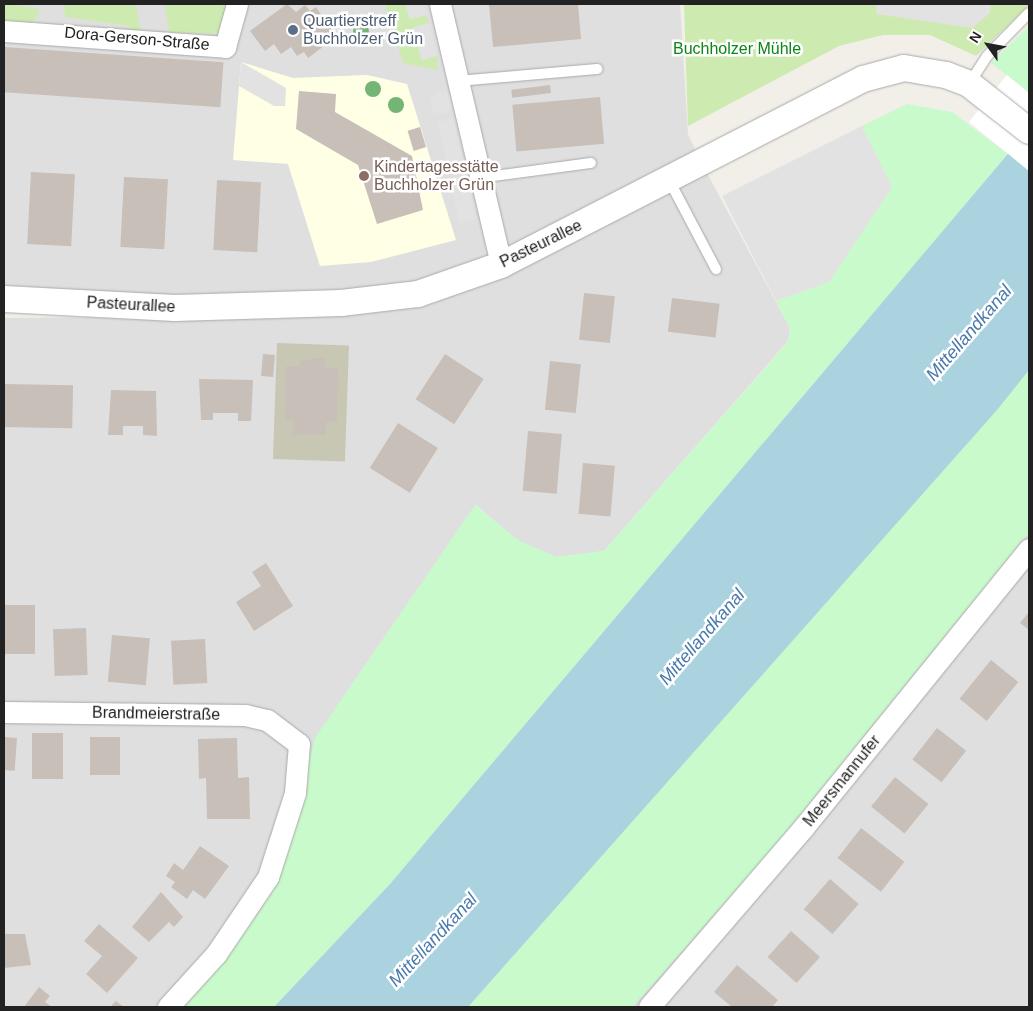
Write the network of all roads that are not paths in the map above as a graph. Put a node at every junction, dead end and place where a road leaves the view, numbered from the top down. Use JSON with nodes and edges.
{"nodes":[{"id":1,"x":237,"y":4,"type":"edge"},
{"id":2,"x":440,"y":4,"type":"edge"},
{"id":3,"x":1029,"y":13,"type":"edge"},
{"id":4,"x":4,"y":31,"type":"edge"},
{"id":5,"x":597,"y":69,"type":"dead end"},
{"id":6,"x":457,"y":81,"type":"junction"},
{"id":7,"x":979,"y":91,"type":"junction"},
{"id":8,"x":1029,"y":130,"type":"edge"},
{"id":9,"x":591,"y":163,"type":"dead end"},
{"id":10,"x":480,"y":178,"type":"junction"},
{"id":11,"x":669,"y":180,"type":"junction"},
{"id":12,"x":501,"y":265,"type":"junction"},
{"id":13,"x":716,"y":269,"type":"dead end"},
{"id":14,"x":4,"y":299,"type":"edge"},
{"id":15,"x":1029,"y":549,"type":"edge"},
{"id":16,"x":4,"y":712,"type":"edge"},
{"id":17,"x":168,"y":1007,"type":"edge"},
{"id":18,"x":649,"y":1007,"type":"edge"}],
"edges":[{"from":1,"to":4,"type":"street","name":"Dora-Gerson-Straße"},
{"from":2,"to":6,"type":"street"},
{"from":3,"to":7,"type":"lane"},
{"from":5,"to":6,"type":"lane"},
{"from":6,"to":10,"type":"street"},
{"from":7,"to":8,"type":"street","name":"Pasteurallee"},
{"from":7,"to":11,"type":"street","name":"Pasteurallee"},
{"from":9,"to":10,"type":"lane"},
{"from":10,"to":12,"type":"street"},
{"from":11,"to":12,"type":"street","name":"Pasteurallee"},
{"from":11,"to":13,"type":"lane"},
{"from":12,"to":14,"type":"street","name":"Pasteurallee"},
{"from":15,"to":18,"type":"street","name":"Meersmannufer"},
{"from":16,"to":17,"type":"street","name":"Brandmeierstraße"}]}
